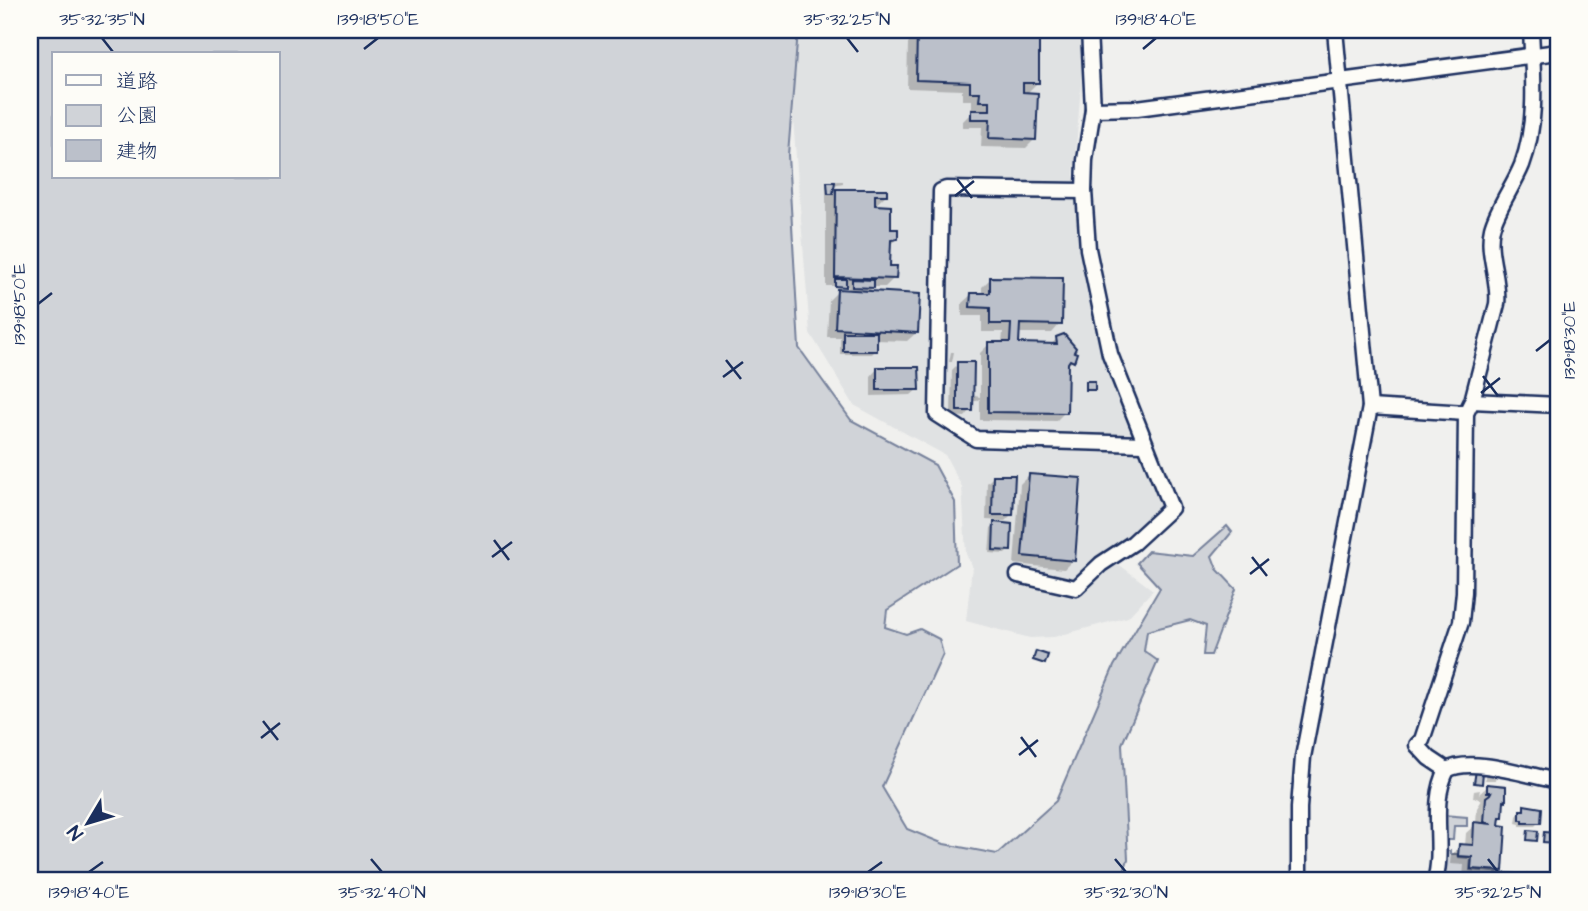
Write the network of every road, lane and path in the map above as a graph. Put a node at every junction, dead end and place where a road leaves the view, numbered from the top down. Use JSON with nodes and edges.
{"nodes":[{"id":1,"x":1089,"y":30,"type":"edge"},
{"id":2,"x":1335,"y":30,"type":"edge"},
{"id":3,"x":1531,"y":30,"type":"edge"},
{"id":4,"x":1558,"y":52,"type":"edge"},
{"id":5,"x":1532,"y":55,"type":"junction"},
{"id":6,"x":1339,"y":81,"type":"junction"},
{"id":7,"x":1093,"y":108,"type":"junction"},
{"id":8,"x":1084,"y":191,"type":"junction"},
{"id":9,"x":1558,"y":405,"type":"edge"},
{"id":10,"x":1370,"y":407,"type":"junction"},
{"id":11,"x":1469,"y":407,"type":"junction"},
{"id":12,"x":1144,"y":444,"type":"junction"},
{"id":13,"x":1018,"y":575,"type":"dead end"},
{"id":14,"x":1447,"y":770,"type":"junction"},
{"id":15,"x":1558,"y":781,"type":"edge"},
{"id":16,"x":1300,"y":881,"type":"edge"},
{"id":17,"x":1435,"y":881,"type":"edge"}],
"edges":[{"from":1,"to":7,"type":"street"},
{"from":2,"to":6,"type":"street"},
{"from":3,"to":5,"type":"street"},
{"from":4,"to":5,"type":"street"},
{"from":5,"to":6,"type":"street"},
{"from":5,"to":11,"type":"street"},
{"from":6,"to":7,"type":"street"},
{"from":6,"to":10,"type":"street"},
{"from":7,"to":8,"type":"street"},
{"from":8,"to":12,"type":"street"},
{"from":8,"to":12,"type":"street"},
{"from":9,"to":11,"type":"street"},
{"from":10,"to":11,"type":"street"},
{"from":10,"to":16,"type":"street"},
{"from":11,"to":14,"type":"street"},
{"from":12,"to":13,"type":"street"},
{"from":14,"to":15,"type":"street"},
{"from":14,"to":17,"type":"street"}]}
